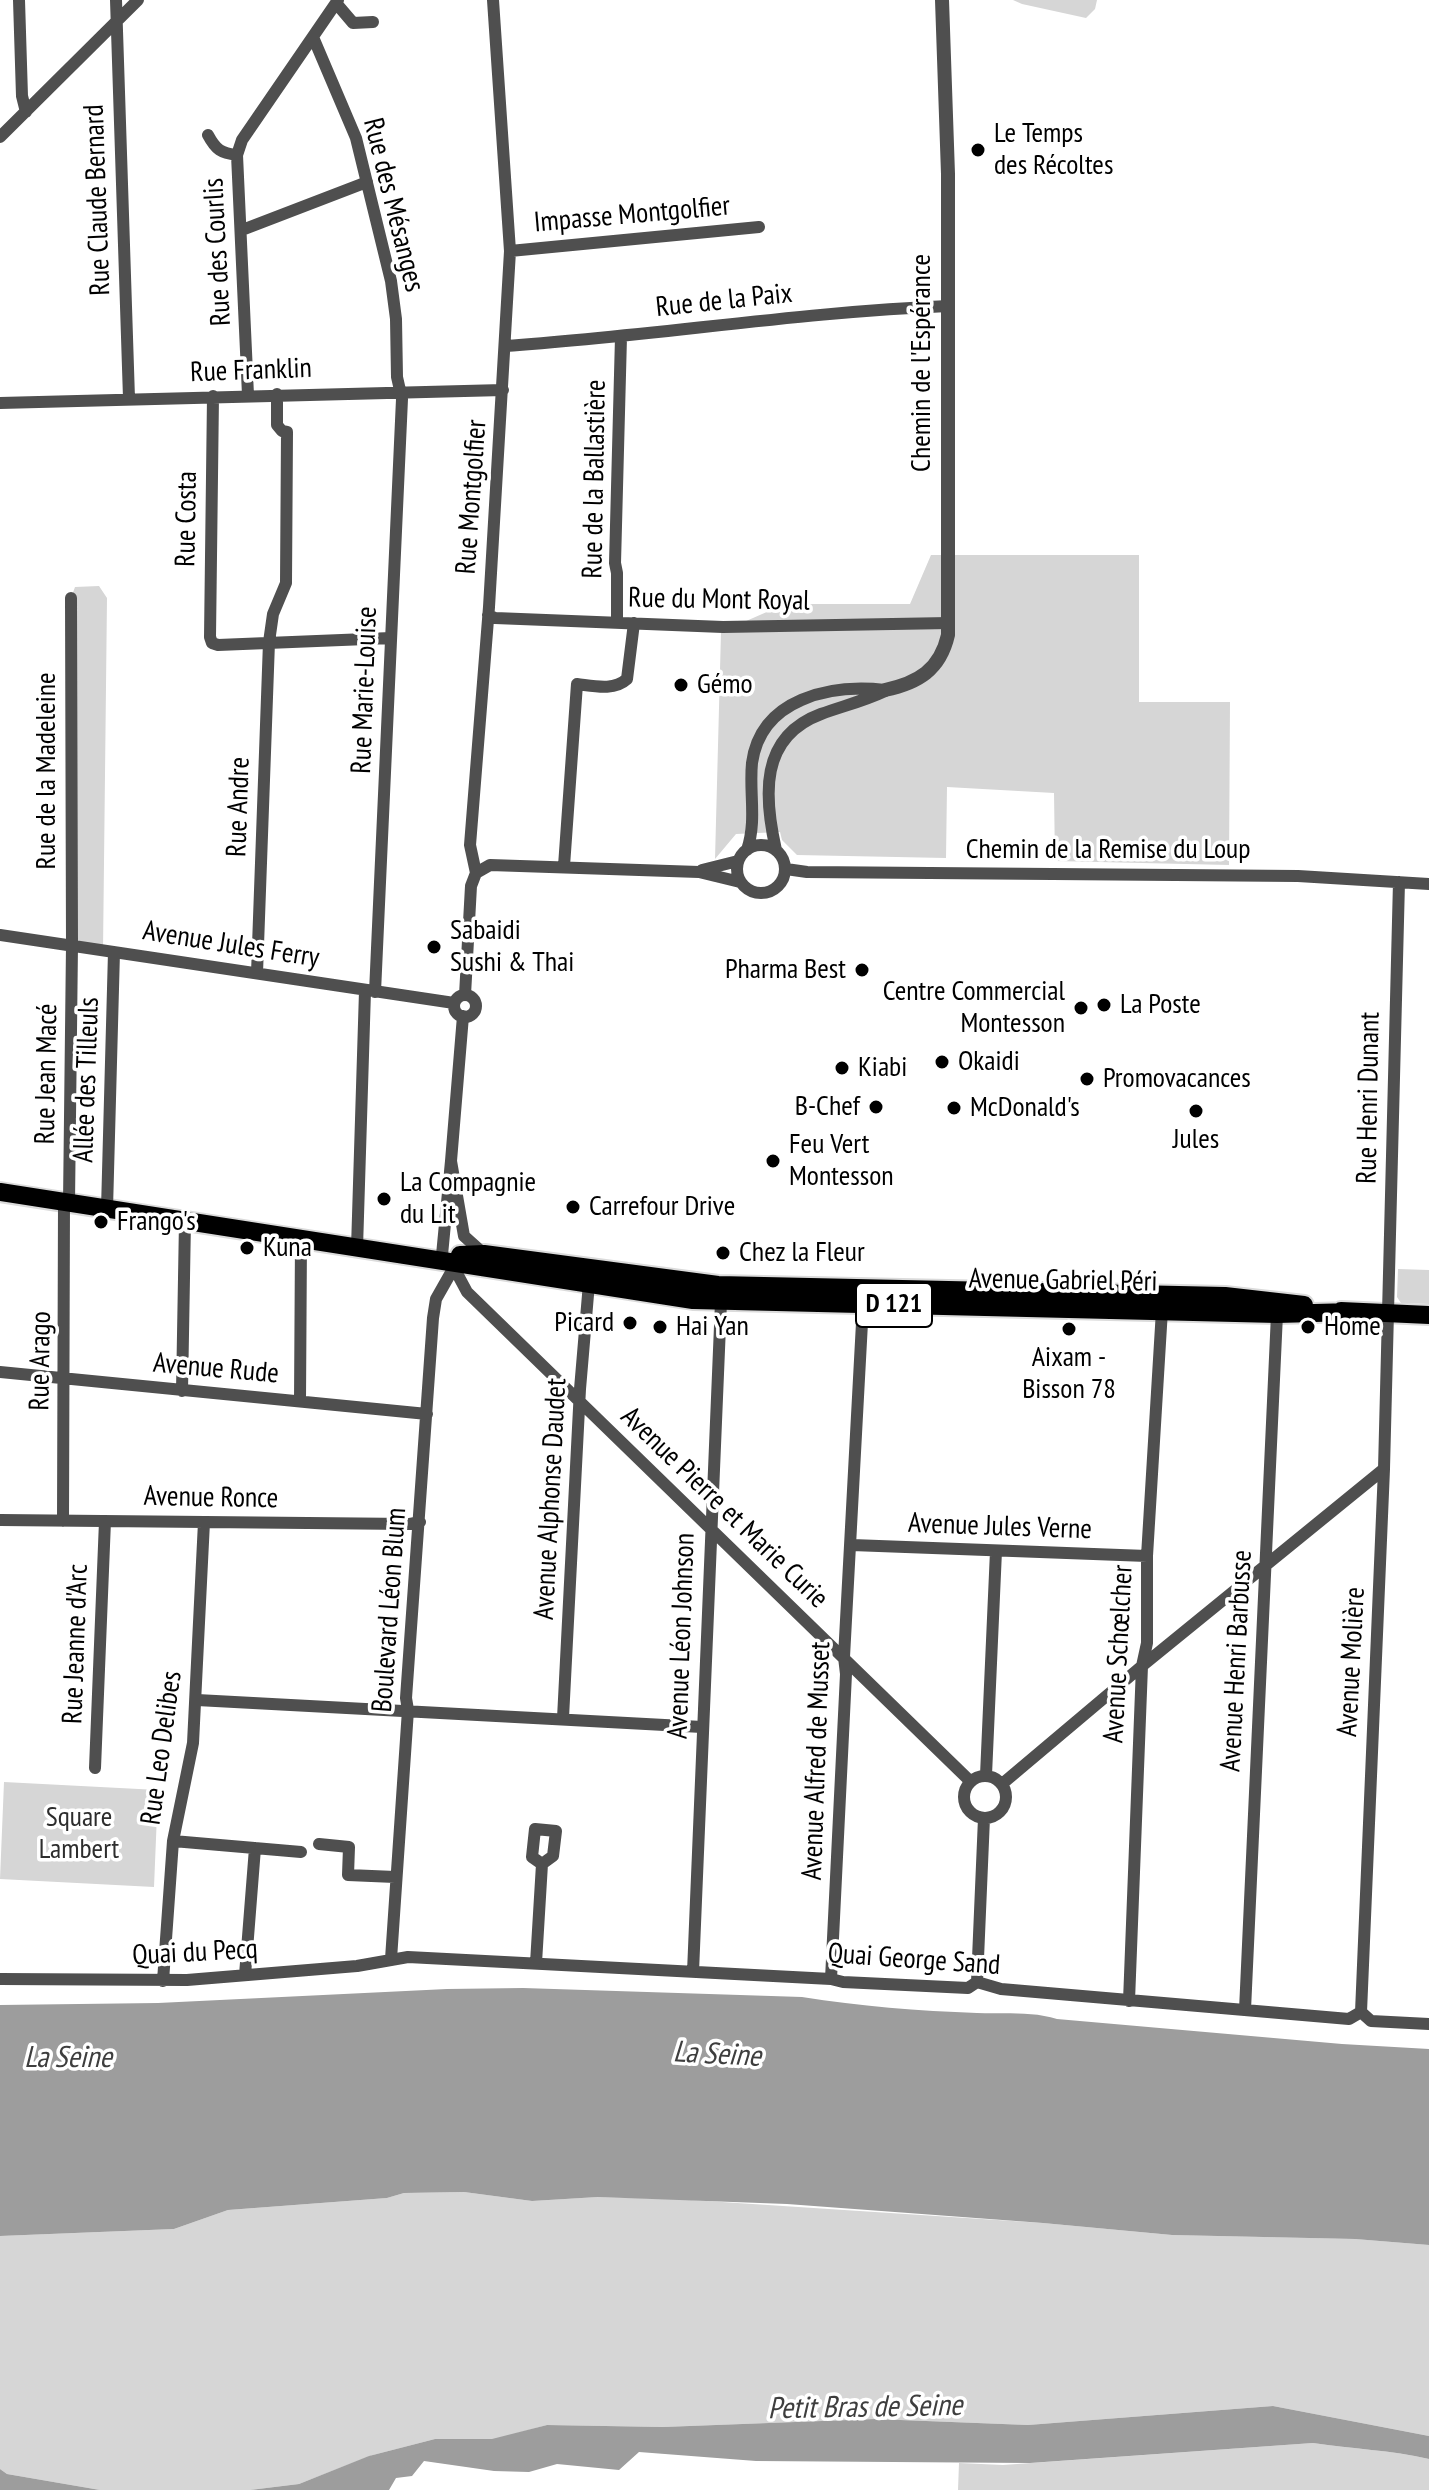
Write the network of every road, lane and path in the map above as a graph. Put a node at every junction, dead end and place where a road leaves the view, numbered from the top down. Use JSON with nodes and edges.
{"nodes":[{"id":1,"x":19,"y":0,"type":"edge"},
{"id":2,"x":116,"y":0,"type":"edge"},
{"id":3,"x":138,"y":0,"type":"edge"},
{"id":4,"x":493,"y":0,"type":"edge"},
{"id":5,"x":942,"y":0,"type":"edge"},
{"id":6,"x":337,"y":2,"type":"edge"},
{"id":7,"x":373,"y":22,"type":"dead end"},
{"id":8,"x":117,"y":23,"type":"junction"},
{"id":9,"x":313,"y":37,"type":"junction"},
{"id":10,"x":26,"y":112,"type":"junction"},
{"id":11,"x":208,"y":135,"type":"dead end"},
{"id":12,"x":0,"y":137,"type":"edge"},
{"id":13,"x":237,"y":155,"type":"junction"},
{"id":14,"x":367,"y":182,"type":"junction"},
{"id":15,"x":759,"y":227,"type":"dead end"},
{"id":16,"x":242,"y":230,"type":"junction"},
{"id":17,"x":510,"y":251,"type":"junction"},
{"id":18,"x":948,"y":306,"type":"junction"},
{"id":19,"x":621,"y":337,"type":"junction"},
{"id":20,"x":505,"y":346,"type":"junction"},
{"id":21,"x":503,"y":390,"type":"junction"},
{"id":22,"x":401,"y":391,"type":"junction"},
{"id":23,"x":277,"y":394,"type":"junction"},
{"id":24,"x":248,"y":395,"type":"junction"},
{"id":25,"x":213,"y":396,"type":"junction"},
{"id":26,"x":129,"y":398,"type":"junction"},
{"id":27,"x":0,"y":403,"type":"edge"},
{"id":28,"x":71,"y":598,"type":"dead end"},
{"id":29,"x":488,"y":615,"type":"junction"},
{"id":30,"x":617,"y":622,"type":"junction"},
{"id":31,"x":634,"y":623,"type":"junction"},
{"id":32,"x":949,"y":623,"type":"junction"},
{"id":33,"x":391,"y":638,"type":"junction"},
{"id":34,"x":269,"y":642,"type":"junction"},
{"id":35,"x":885,"y":690,"type":"junction"},
{"id":36,"x":747,"y":850,"type":"junction"},
{"id":37,"x":776,"y":850,"type":"junction"},
{"id":38,"x":738,"y":861,"type":"junction"},
{"id":39,"x":564,"y":866,"type":"junction"},
{"id":40,"x":786,"y":869,"type":"junction"},
{"id":41,"x":699,"y":872,"type":"junction"},
{"id":42,"x":476,"y":873,"type":"junction"},
{"id":43,"x":740,"y":882,"type":"junction"},
{"id":44,"x":1399,"y":882,"type":"junction"},
{"id":45,"x":1429,"y":884,"type":"edge"},
{"id":46,"x":0,"y":935,"type":"edge"},
{"id":47,"x":72,"y":945,"type":"junction"},
{"id":48,"x":114,"y":952,"type":"junction"},
{"id":49,"x":257,"y":973,"type":"junction"},
{"id":50,"x":370,"y":991,"type":"junction"},
{"id":51,"x":465,"y":995,"type":"junction"},
{"id":52,"x":454,"y":1003,"type":"junction"},
{"id":53,"x":463,"y":1016,"type":"junction"},
{"id":54,"x":451,"y":1161,"type":"junction"},
{"id":55,"x":0,"y":1192,"type":"edge"},
{"id":56,"x":66,"y":1202,"type":"junction"},
{"id":57,"x":107,"y":1209,"type":"junction"},
{"id":58,"x":185,"y":1221,"type":"junction"},
{"id":59,"x":301,"y":1239,"type":"junction"},
{"id":60,"x":357,"y":1248,"type":"junction"},
{"id":61,"x":484,"y":1254,"type":"junction"},
{"id":62,"x":447,"y":1263,"type":"junction"},
{"id":63,"x":589,"y":1283,"type":"junction"},
{"id":64,"x":467,"y":1292,"type":"junction"},
{"id":65,"x":436,"y":1299,"type":"junction"},
{"id":66,"x":721,"y":1302,"type":"junction"},
{"id":67,"x":863,"y":1304,"type":"junction"},
{"id":68,"x":1162,"y":1310,"type":"junction"},
{"id":69,"x":1352,"y":1312,"type":"junction"},
{"id":70,"x":1277,"y":1314,"type":"junction"},
{"id":71,"x":1389,"y":1314,"type":"junction"},
{"id":72,"x":1429,"y":1315,"type":"edge"},
{"id":73,"x":0,"y":1372,"type":"edge"},
{"id":74,"x":65,"y":1379,"type":"junction"},
{"id":75,"x":182,"y":1391,"type":"junction"},
{"id":76,"x":300,"y":1401,"type":"junction"},
{"id":77,"x":579,"y":1402,"type":"junction"},
{"id":78,"x":427,"y":1414,"type":"junction"},
{"id":79,"x":1384,"y":1469,"type":"junction"},
{"id":80,"x":0,"y":1520,"type":"edge"},
{"id":81,"x":63,"y":1521,"type":"junction"},
{"id":82,"x":105,"y":1521,"type":"junction"},
{"id":83,"x":204,"y":1522,"type":"junction"},
{"id":84,"x":420,"y":1522,"type":"junction"},
{"id":85,"x":711,"y":1528,"type":"junction"},
{"id":86,"x":852,"y":1545,"type":"junction"},
{"id":87,"x":996,"y":1551,"type":"junction"},
{"id":88,"x":1147,"y":1556,"type":"junction"},
{"id":89,"x":1265,"y":1567,"type":"junction"},
{"id":90,"x":844,"y":1657,"type":"junction"},
{"id":91,"x":1142,"y":1666,"type":"junction"},
{"id":92,"x":197,"y":1700,"type":"junction"},
{"id":93,"x":408,"y":1710,"type":"junction"},
{"id":94,"x":563,"y":1718,"type":"junction"},
{"id":95,"x":702,"y":1727,"type":"junction"},
{"id":96,"x":95,"y":1768,"type":"dead end"},
{"id":97,"x":986,"y":1775,"type":"junction"},
{"id":98,"x":970,"y":1781,"type":"junction"},
{"id":99,"x":1002,"y":1784,"type":"junction"},
{"id":100,"x":984,"y":1818,"type":"junction"},
{"id":101,"x":173,"y":1841,"type":"junction"},
{"id":102,"x":319,"y":1844,"type":"dead end"},
{"id":103,"x":255,"y":1848,"type":"junction"},
{"id":104,"x":301,"y":1852,"type":"dead end"},
{"id":105,"x":542,"y":1864,"type":"dead end"},
{"id":106,"x":395,"y":1877,"type":"junction"},
{"id":107,"x":391,"y":1959,"type":"junction"},
{"id":108,"x":536,"y":1963,"type":"junction"},
{"id":109,"x":693,"y":1972,"type":"junction"},
{"id":110,"x":245,"y":1975,"type":"junction"},
{"id":111,"x":0,"y":1979,"type":"edge"},
{"id":112,"x":831,"y":1979,"type":"junction"},
{"id":113,"x":163,"y":1981,"type":"junction"},
{"id":114,"x":977,"y":1982,"type":"junction"},
{"id":115,"x":1129,"y":2001,"type":"junction"},
{"id":116,"x":1245,"y":2010,"type":"junction"},
{"id":117,"x":1361,"y":2012,"type":"junction"},
{"id":118,"x":1429,"y":2024,"type":"edge"}],
"edges":[{"from":1,"to":10,"type":"street"},
{"from":2,"to":8,"type":"street","name":"Rue Claude Bernard"},
{"from":3,"to":8,"type":"street"},
{"from":4,"to":17,"type":"street","name":"Rue Montgolfier"},
{"from":5,"to":18,"type":"street","name":"Chemin de l'Espérance"},
{"from":6,"to":7,"type":"street"},
{"from":6,"to":9,"type":"street","name":"Rue des Courlis"},
{"from":8,"to":10,"type":"street"},
{"from":8,"to":26,"type":"street","name":"Rue Claude Bernard"},
{"from":9,"to":13,"type":"street","name":"Rue des Courlis"},
{"from":9,"to":14,"type":"street","name":"Rue des Mésanges"},
{"from":10,"to":12,"type":"street"},
{"from":11,"to":13,"type":"street","name":"Rue des Courlis"},
{"from":13,"to":16,"type":"street","name":"Rue des Courlis"},
{"from":14,"to":16,"type":"street"},
{"from":14,"to":22,"type":"street","name":"Rue des Mésanges"},
{"from":15,"to":17,"type":"street","name":"Impasse Montgolfier"},
{"from":16,"to":24,"type":"street","name":"Rue des Courlis"},
{"from":17,"to":20,"type":"street","name":"Rue Montgolfier"},
{"from":18,"to":19,"type":"street","name":"Rue de la Paix"},
{"from":18,"to":32,"type":"street","name":"Chemin de l'Espérance"},
{"from":19,"to":20,"type":"street","name":"Rue de la Paix"},
{"from":19,"to":30,"type":"street","name":"Rue de la Ballastière"},
{"from":20,"to":21,"type":"street","name":"Rue Montgolfier"},
{"from":21,"to":22,"type":"street","name":"Rue Franklin"},
{"from":21,"to":29,"type":"street","name":"Rue Montgolfier"},
{"from":22,"to":23,"type":"street","name":"Rue Franklin"},
{"from":22,"to":33,"type":"street","name":"Rue Marie-Louise"},
{"from":23,"to":24,"type":"street","name":"Rue Franklin"},
{"from":23,"to":34,"type":"street","name":"Rue Andre"},
{"from":24,"to":25,"type":"street","name":"Rue Franklin"},
{"from":25,"to":26,"type":"street","name":"Rue Franklin"},
{"from":25,"to":34,"type":"street","name":"Rue Costa"},
{"from":26,"to":27,"type":"street","name":"Rue Franklin"},
{"from":28,"to":47,"type":"street","name":"Rue de la Madeleine"},
{"from":29,"to":30,"type":"street","name":"Rue du Mont Royal"},
{"from":29,"to":42,"type":"street","name":"Rue Montgolfier"},
{"from":30,"to":31,"type":"street","name":"Rue du Mont Royal"},
{"from":31,"to":32,"type":"street","name":"Rue du Mont Royal"},
{"from":31,"to":39,"type":"street"},
{"from":32,"to":35,"type":"street","name":"Chemin de l'Espérance"},
{"from":33,"to":34,"type":"street"},
{"from":33,"to":50,"type":"street","name":"Rue Marie-Louise"},
{"from":34,"to":49,"type":"street","name":"Rue Andre"},
{"from":35,"to":36,"type":"street","name":"Chemin de l'Espérance"},
{"from":35,"to":37,"type":"street","name":"Chemin de l'Espérance"},
{"from":36,"to":37,"type":"street"},
{"from":36,"to":38,"type":"street"},
{"from":37,"to":40,"type":"street"},
{"from":38,"to":41,"type":"street"},
{"from":38,"to":43,"type":"street"},
{"from":39,"to":41,"type":"street"},
{"from":39,"to":42,"type":"street"},
{"from":40,"to":43,"type":"street"},
{"from":40,"to":44,"type":"street","name":"Chemin de la Remise du Loup"},
{"from":41,"to":43,"type":"street"},
{"from":42,"to":51,"type":"street","name":"Rue Montgolfier"},
{"from":44,"to":45,"type":"street","name":"Chemin de la Remise du Loup"},
{"from":44,"to":71,"type":"street","name":"Rue Henri Dunant"},
{"from":46,"to":47,"type":"street","name":"Avenue Jules Ferry"},
{"from":47,"to":48,"type":"street","name":"Avenue Jules Ferry"},
{"from":47,"to":56,"type":"street","name":"Rue Jean Macé"},
{"from":48,"to":49,"type":"street","name":"Avenue Jules Ferry"},
{"from":48,"to":57,"type":"street","name":"Allée des Tilleuls"},
{"from":49,"to":50,"type":"street","name":"Avenue Jules Ferry"},
{"from":50,"to":52,"type":"street","name":"Avenue Jules Ferry"},
{"from":50,"to":60,"type":"street","name":"Rue Marie-Louise"},
{"from":51,"to":52,"type":"street"},
{"from":51,"to":53,"type":"street","name":"Rue Montgolfier"},
{"from":52,"to":53,"type":"street"},
{"from":53,"to":54,"type":"street","name":"Rue Montgolfier"},
{"from":54,"to":61,"type":"street","name":"Rue Montgolfier"},
{"from":54,"to":62,"type":"street","name":"Rue Montgolfier"},
{"from":55,"to":56,"type":"main road","number":"D 121"},
{"from":56,"to":57,"type":"main road","number":"D 121"},
{"from":56,"to":74,"type":"street","name":"Rue Arago"},
{"from":57,"to":58,"type":"main road","number":"D 121"},
{"from":58,"to":59,"type":"main road","number":"D 121"},
{"from":58,"to":75,"type":"street"},
{"from":59,"to":60,"type":"main road","number":"D 121"},
{"from":59,"to":76,"type":"street"},
{"from":60,"to":62,"type":"main road","number":"D 121"},
{"from":61,"to":62,"type":"main road","name":"Avenue Gabriel Péri","number":"D 121"},
{"from":61,"to":69,"type":"main road","name":"Avenue Gabriel Péri","number":"D 121"},
{"from":62,"to":63,"type":"main road","name":"Avenue Gabriel Péri","number":"D 121"},
{"from":62,"to":64,"type":"street","name":"Avenue Pierre et Marie Curie"},
{"from":62,"to":65,"type":"street","name":"Boulevard Léon Blum"},
{"from":63,"to":66,"type":"main road","name":"Avenue Gabriel Péri","number":"D 121"},
{"from":63,"to":77,"type":"street","name":"Avenue Alphonse Daudet"},
{"from":64,"to":65,"type":"street"},
{"from":64,"to":77,"type":"street","name":"Avenue Pierre et Marie Curie"},
{"from":65,"to":78,"type":"street","name":"Boulevard Léon Blum"},
{"from":66,"to":67,"type":"main road","name":"Avenue Gabriel Péri","number":"D 121"},
{"from":66,"to":85,"type":"street","name":"Avenue Léon Johnson"},
{"from":67,"to":68,"type":"main road","name":"Avenue Gabriel Péri","number":"D 121"},
{"from":67,"to":86,"type":"street","name":"Avenue Alfred de Musset"},
{"from":68,"to":70,"type":"main road","name":"Avenue Gabriel Péri","number":"D 121"},
{"from":68,"to":88,"type":"street","name":"Avenue Schœlcher"},
{"from":69,"to":70,"type":"main road","name":"Avenue Gabriel Péri","number":"D 121"},
{"from":69,"to":71,"type":"main road","name":"Avenue Gabriel Péri","number":"D 121"},
{"from":70,"to":89,"type":"street","name":"Avenue Henri Barbusse"},
{"from":71,"to":72,"type":"main road","name":"Avenue Gabriel Péri","number":"D 121"},
{"from":71,"to":79,"type":"street","name":"Avenue Molière"},
{"from":73,"to":74,"type":"street","name":"Avenue Rude"},
{"from":74,"to":75,"type":"street","name":"Avenue Rude"},
{"from":74,"to":81,"type":"street","name":"Rue Arago"},
{"from":75,"to":76,"type":"street","name":"Avenue Rude"},
{"from":76,"to":78,"type":"street","name":"Avenue Rude"},
{"from":77,"to":85,"type":"street","name":"Avenue Pierre et Marie Curie"},
{"from":77,"to":94,"type":"street","name":"Avenue Alphonse Daudet"},
{"from":78,"to":84,"type":"street","name":"Boulevard Léon Blum"},
{"from":79,"to":89,"type":"street"},
{"from":79,"to":117,"type":"street","name":"Avenue Molière"},
{"from":80,"to":81,"type":"street","name":"Avenue Ronce"},
{"from":81,"to":82,"type":"street","name":"Avenue Ronce"},
{"from":82,"to":83,"type":"street","name":"Avenue Ronce"},
{"from":82,"to":96,"type":"street","name":"Rue Jeanne d'Arc"},
{"from":83,"to":84,"type":"street","name":"Avenue Ronce"},
{"from":83,"to":92,"type":"street","name":"Rue Leo Delibes"},
{"from":84,"to":93,"type":"street","name":"Boulevard Léon Blum"},
{"from":85,"to":90,"type":"street","name":"Avenue Pierre et Marie Curie"},
{"from":85,"to":95,"type":"street","name":"Avenue Léon Johnson"},
{"from":86,"to":87,"type":"street","name":"Avenue Jules Verne"},
{"from":86,"to":90,"type":"street","name":"Avenue Alfred de Musset"},
{"from":87,"to":88,"type":"street","name":"Avenue Jules Verne"},
{"from":87,"to":97,"type":"street"},
{"from":88,"to":91,"type":"street","name":"Avenue Schœlcher"},
{"from":89,"to":91,"type":"street"},
{"from":89,"to":116,"type":"street","name":"Avenue Henri Barbusse"},
{"from":90,"to":98,"type":"street","name":"Avenue Pierre et Marie Curie"},
{"from":90,"to":112,"type":"street","name":"Avenue Alfred de Musset"},
{"from":91,"to":99,"type":"street"},
{"from":91,"to":115,"type":"street","name":"Avenue Schœlcher"},
{"from":92,"to":93,"type":"street"},
{"from":92,"to":101,"type":"street","name":"Rue Leo Delibes"},
{"from":93,"to":94,"type":"street"},
{"from":93,"to":106,"type":"street","name":"Boulevard Léon Blum"},
{"from":94,"to":95,"type":"street"},
{"from":95,"to":109,"type":"street","name":"Avenue Léon Johnson"},
{"from":97,"to":98,"type":"street"},
{"from":97,"to":99,"type":"street"},
{"from":98,"to":100,"type":"street"},
{"from":99,"to":100,"type":"street"},
{"from":100,"to":114,"type":"street"},
{"from":101,"to":103,"type":"street"},
{"from":101,"to":113,"type":"street","name":"Rue Leo Delibes"},
{"from":102,"to":106,"type":"street"},
{"from":103,"to":104,"type":"street"},
{"from":103,"to":110,"type":"street"},
{"from":105,"to":108,"type":"street"},
{"from":106,"to":107,"type":"street","name":"Boulevard Léon Blum"},
{"from":107,"to":108,"type":"street","name":"Quai George Sand"},
{"from":107,"to":110,"type":"street","name":"Quai du Pecq"},
{"from":108,"to":109,"type":"street","name":"Quai George Sand"},
{"from":109,"to":112,"type":"street","name":"Quai George Sand"},
{"from":110,"to":113,"type":"street","name":"Quai du Pecq"},
{"from":111,"to":113,"type":"street","name":"Quai du Pecq"},
{"from":112,"to":114,"type":"street","name":"Quai George Sand"},
{"from":114,"to":115,"type":"street","name":"Quai George Sand"},
{"from":115,"to":116,"type":"street","name":"Quai George Sand"},
{"from":116,"to":117,"type":"street","name":"Quai George Sand"},
{"from":117,"to":118,"type":"street","name":"Quai George Sand"}]}
